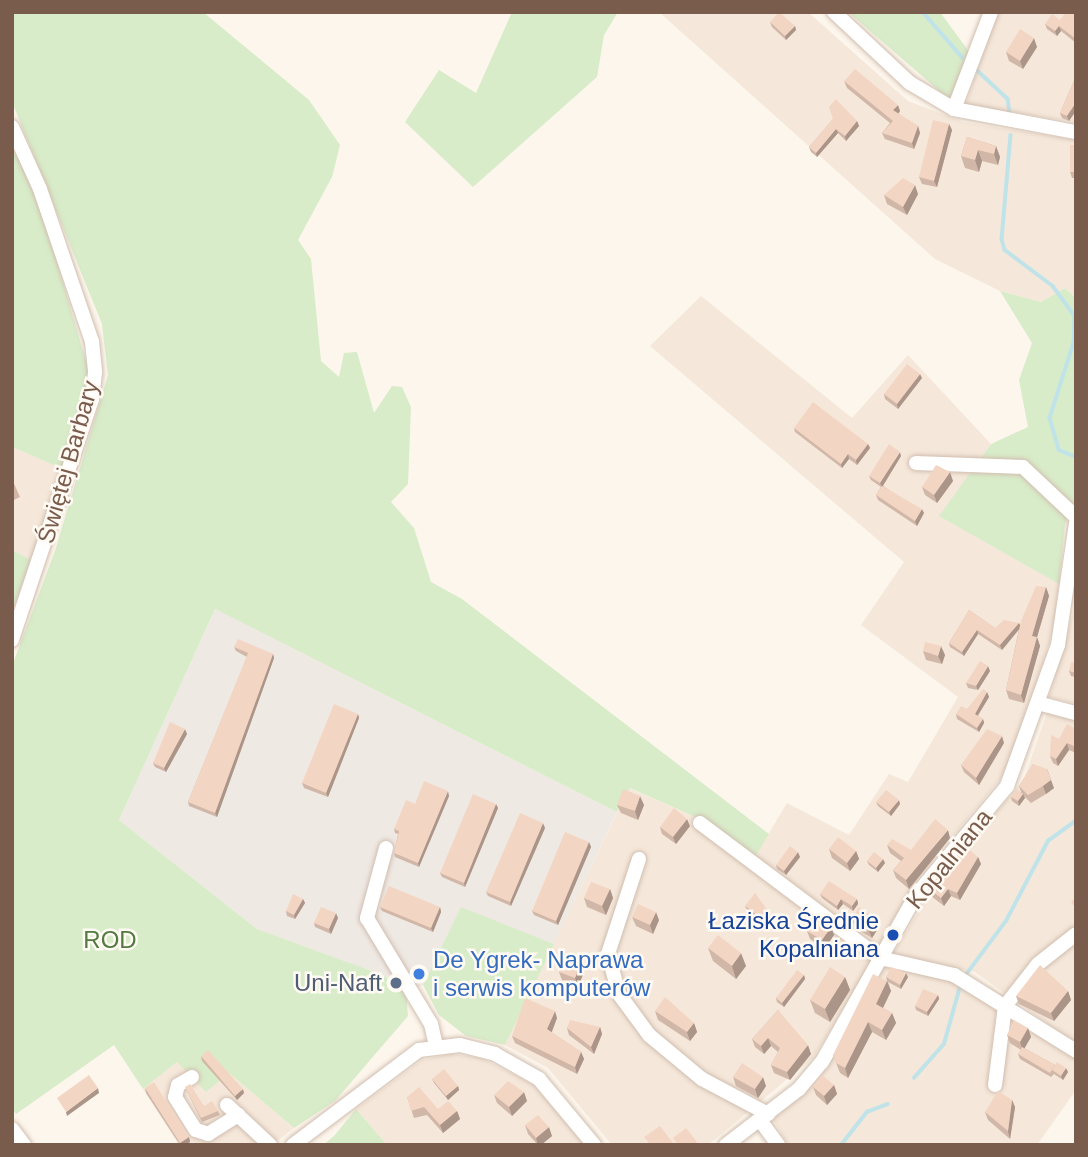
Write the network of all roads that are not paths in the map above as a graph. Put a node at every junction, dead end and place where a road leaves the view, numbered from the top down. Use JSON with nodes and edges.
{"nodes":[{"id":1,"x":834,"y":12,"type":"edge"},
{"id":2,"x":991,"y":12,"type":"edge"},
{"id":3,"x":954,"y":109,"type":"junction"},
{"id":4,"x":12,"y":127,"type":"edge"},
{"id":5,"x":1076,"y":132,"type":"edge"},
{"id":6,"x":916,"y":463,"type":"dead end"},
{"id":7,"x":1076,"y":520,"type":"edge"},
{"id":8,"x":12,"y":640,"type":"edge"},
{"id":9,"x":1038,"y":703,"type":"junction"},
{"id":10,"x":1076,"y":713,"type":"edge"},
{"id":11,"x":700,"y":823,"type":"dead end"},
{"id":12,"x":386,"y":848,"type":"dead end"},
{"id":13,"x":639,"y":859,"type":"dead end"},
{"id":14,"x":1076,"y":934,"type":"edge"},
{"id":15,"x":880,"y":958,"type":"junction"},
{"id":16,"x":1005,"y":1006,"type":"junction"},
{"id":17,"x":436,"y":1046,"type":"junction"},
{"id":18,"x":1076,"y":1051,"type":"edge"},
{"id":19,"x":191,"y":1077,"type":"dead end"},
{"id":20,"x":995,"y":1085,"type":"dead end"},
{"id":21,"x":764,"y":1117,"type":"junction"},
{"id":22,"x":12,"y":1129,"type":"edge"},
{"id":23,"x":24,"y":1145,"type":"edge"},
{"id":24,"x":270,"y":1145,"type":"edge"},
{"id":25,"x":293,"y":1145,"type":"edge"},
{"id":26,"x":594,"y":1145,"type":"edge"},
{"id":27,"x":726,"y":1145,"type":"edge"},
{"id":28,"x":778,"y":1145,"type":"edge"}],
"edges":[{"from":1,"to":3,"type":"street"},
{"from":2,"to":3,"type":"street"},
{"from":3,"to":5,"type":"street"},
{"from":4,"to":8,"type":"street","name":"Świętej Barbary"},
{"from":6,"to":7,"type":"street"},
{"from":7,"to":9,"type":"street","name":"Kopalniana"},
{"from":9,"to":10,"type":"street"},
{"from":9,"to":15,"type":"street","name":"Kopalniana"},
{"from":11,"to":15,"type":"street"},
{"from":12,"to":17,"type":"street"},
{"from":13,"to":21,"type":"street"},
{"from":14,"to":16,"type":"street"},
{"from":15,"to":16,"type":"street"},
{"from":15,"to":21,"type":"street","name":"Kopalniana"},
{"from":16,"to":18,"type":"street"},
{"from":16,"to":20,"type":"street"},
{"from":17,"to":25,"type":"street"},
{"from":17,"to":26,"type":"street"},
{"from":19,"to":24,"type":"street"},
{"from":21,"to":27,"type":"street","name":"Kopalniana"},
{"from":21,"to":28,"type":"street"},
{"from":22,"to":23,"type":"street"}]}
